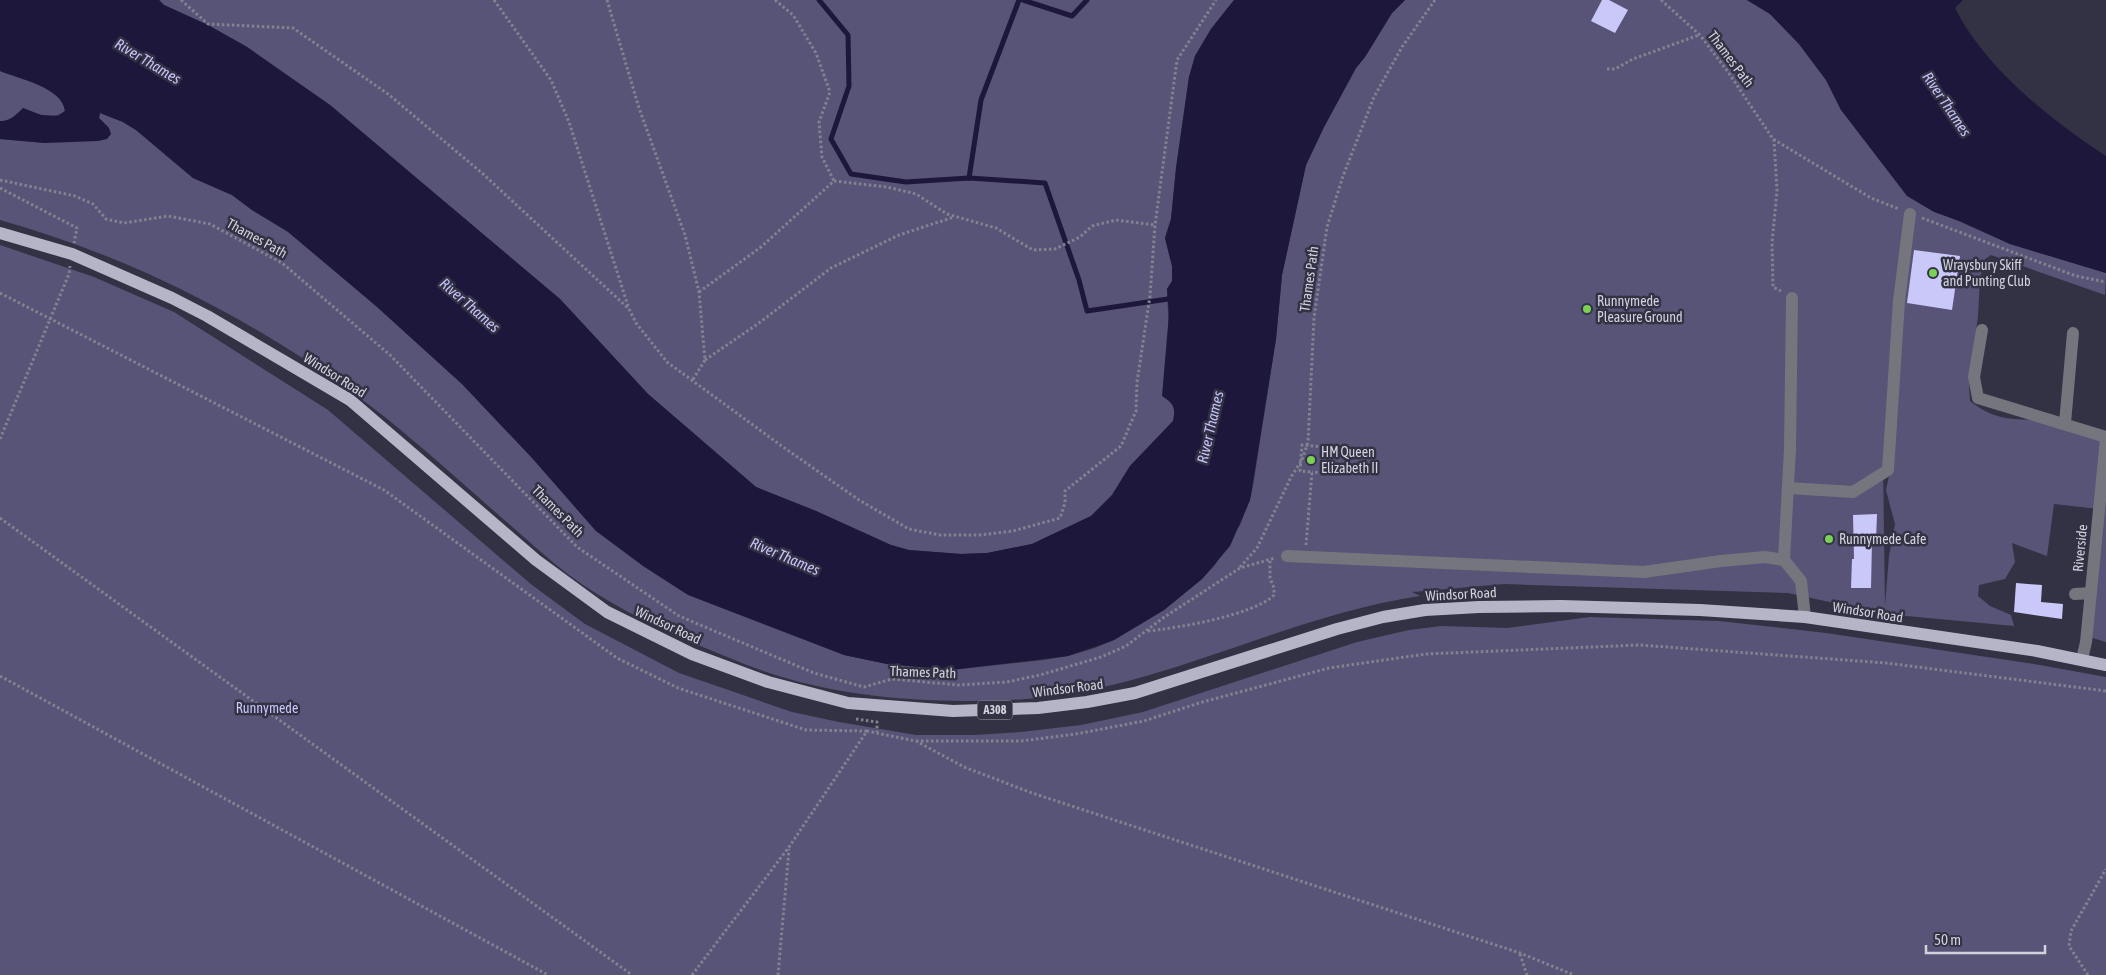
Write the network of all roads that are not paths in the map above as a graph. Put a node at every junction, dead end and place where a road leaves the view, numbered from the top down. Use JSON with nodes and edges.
{"nodes":[{"id":1,"x":1910,"y":214,"type":"road end"},
{"id":2,"x":0,"y":234,"type":"edge"},
{"id":3,"x":1792,"y":298,"type":"road end"},
{"id":4,"x":1982,"y":330,"type":"dead end"},
{"id":5,"x":2073,"y":333,"type":"dead end"},
{"id":6,"x":2065,"y":423,"type":"junction"},
{"id":7,"x":2106,"y":438,"type":"edge"},
{"id":8,"x":1788,"y":488,"type":"junction"},
{"id":9,"x":1287,"y":556,"type":"road end"},
{"id":10,"x":1784,"y":560,"type":"junction"},
{"id":11,"x":2091,"y":592,"type":"junction"},
{"id":12,"x":2075,"y":594,"type":"dead end"},
{"id":13,"x":1805,"y":618,"type":"junction"},
{"id":14,"x":2082,"y":659,"type":"junction"},
{"id":15,"x":2106,"y":665,"type":"edge"}],
"edges":[{"from":1,"to":8,"type":"street"},
{"from":2,"to":13,"type":"main road","name":"Windsor Road","number":"A308"},
{"from":3,"to":8,"type":"street"},
{"from":4,"to":6,"type":"street","name":"Riverside"},
{"from":5,"to":6,"type":"street"},
{"from":6,"to":7,"type":"street","name":"Riverside"},
{"from":7,"to":11,"type":"street","name":"Riverside"},
{"from":8,"to":10,"type":"street"},
{"from":9,"to":10,"type":"street"},
{"from":10,"to":13,"type":"street"},
{"from":11,"to":12,"type":"street"},
{"from":11,"to":14,"type":"street","name":"Riverside"},
{"from":13,"to":14,"type":"main road","name":"Windsor Road","number":"A308"},
{"from":14,"to":15,"type":"main road","name":"Windsor Road","number":"A308"}]}
